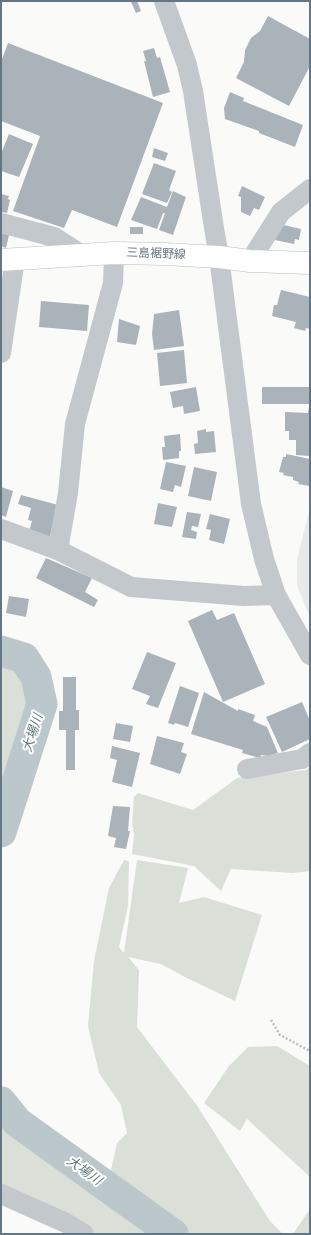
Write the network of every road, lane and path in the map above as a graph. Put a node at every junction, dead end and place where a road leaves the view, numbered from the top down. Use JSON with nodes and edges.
{"nodes":[{"id":1,"x":164,"y":1,"type":"edge"},
{"id":2,"x":310,"y":189,"type":"edge"},
{"id":3,"x":1,"y":223,"type":"edge"},
{"id":4,"x":114,"y":253,"type":"junction"},
{"id":5,"x":82,"y":255,"type":"junction"},
{"id":6,"x":219,"y":257,"type":"junction"},
{"id":7,"x":8,"y":260,"type":"edge"},
{"id":8,"x":250,"y":261,"type":"junction"},
{"id":9,"x":310,"y":263,"type":"edge"},
{"id":10,"x":1,"y":353,"type":"edge"},
{"id":11,"x":1,"y":529,"type":"edge"},
{"id":12,"x":58,"y":550,"type":"junction"},
{"id":13,"x":276,"y":595,"type":"junction"},
{"id":14,"x":310,"y":655,"type":"edge"},
{"id":15,"x":310,"y":754,"type":"edge"},
{"id":16,"x":247,"y":768,"type":"dead end"},
{"id":17,"x":270,"y":1020,"type":"dead end"},
{"id":18,"x":310,"y":1051,"type":"edge"},
{"id":19,"x":1,"y":1194,"type":"edge"},
{"id":20,"x":84,"y":1234,"type":"edge"}],
"edges":[{"from":1,"to":6,"type":"street"},
{"from":2,"to":8,"type":"street"},
{"from":3,"to":5,"type":"street"},
{"from":4,"to":5,"type":"main road","name":"三島裾野線"},
{"from":4,"to":6,"type":"main road","name":"三島裾野線"},
{"from":4,"to":12,"type":"street"},
{"from":5,"to":7,"type":"main road","name":"三島裾野線"},
{"from":6,"to":8,"type":"main road","name":"三島裾野線"},
{"from":6,"to":13,"type":"street"},
{"from":7,"to":10,"type":"street"},
{"from":8,"to":9,"type":"main road","name":"三島裾野線"},
{"from":11,"to":12,"type":"street"},
{"from":12,"to":13,"type":"street"},
{"from":13,"to":14,"type":"street"},
{"from":15,"to":16,"type":"street"},
{"from":17,"to":18,"type":"path"},
{"from":19,"to":20,"type":"street"}]}
